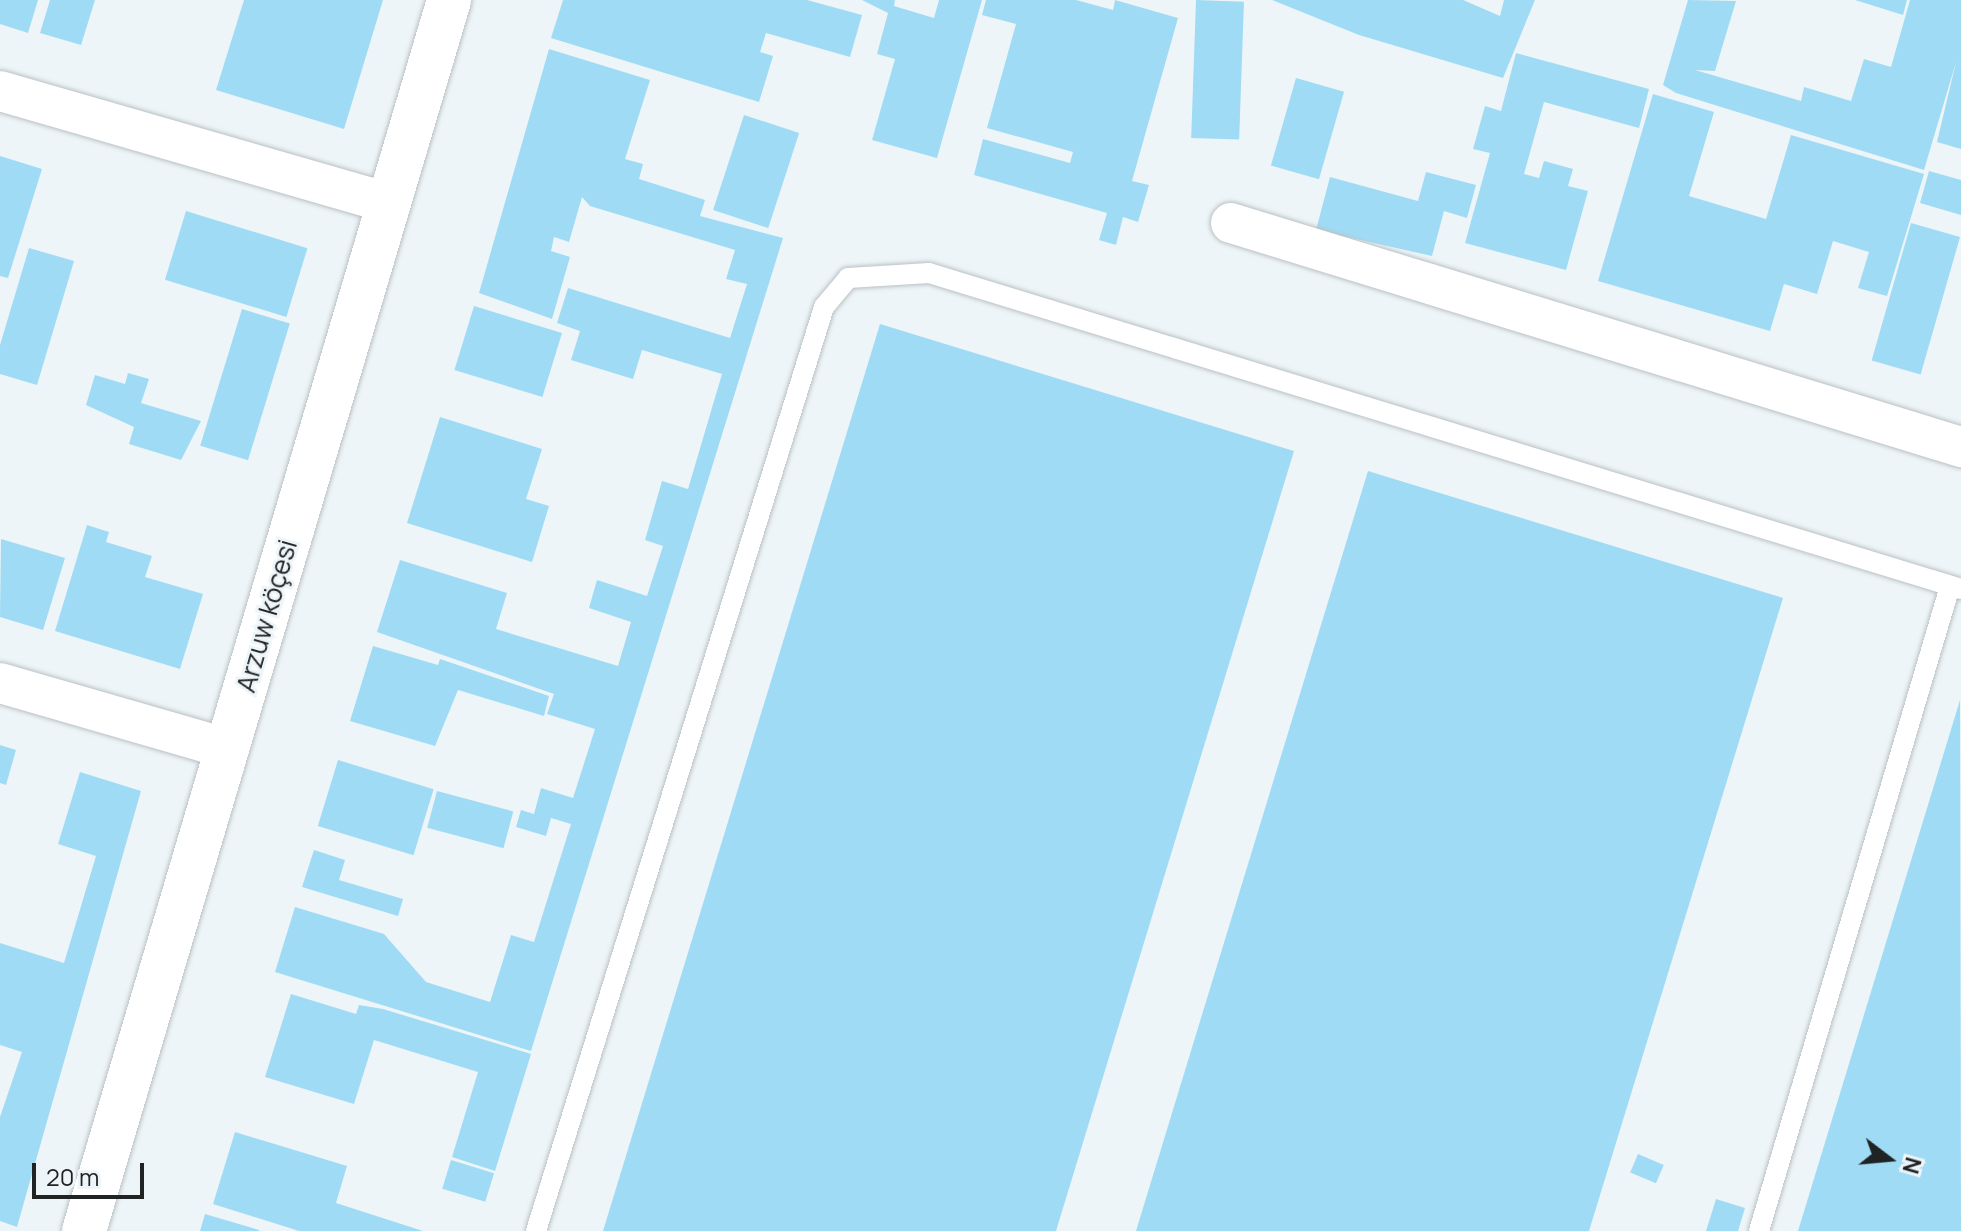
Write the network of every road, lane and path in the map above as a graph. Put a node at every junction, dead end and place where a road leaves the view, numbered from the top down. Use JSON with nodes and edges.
{"nodes":[{"id":1,"x":449,"y":0,"type":"edge"},
{"id":2,"x":0,"y":91,"type":"edge"},
{"id":3,"x":388,"y":203,"type":"junction"},
{"id":4,"x":1231,"y":223,"type":"dead end"},
{"id":5,"x":1961,"y":447,"type":"edge"},
{"id":6,"x":1956,"y":587,"type":"edge"},
{"id":7,"x":0,"y":683,"type":"edge"},
{"id":8,"x":228,"y":749,"type":"junction"},
{"id":9,"x":84,"y":1231,"type":"edge"},
{"id":10,"x":536,"y":1231,"type":"edge"},
{"id":11,"x":1759,"y":1231,"type":"edge"}],
"edges":[{"from":1,"to":3,"type":"street","name":"Arzuw köçesi"},
{"from":2,"to":3,"type":"street"},
{"from":3,"to":8,"type":"street","name":"Arzuw köçesi"},
{"from":4,"to":5,"type":"street"},
{"from":6,"to":10,"type":"lane"},
{"from":6,"to":11,"type":"lane"},
{"from":7,"to":8,"type":"street"},
{"from":8,"to":9,"type":"street","name":"Arzuw köçesi"}]}
